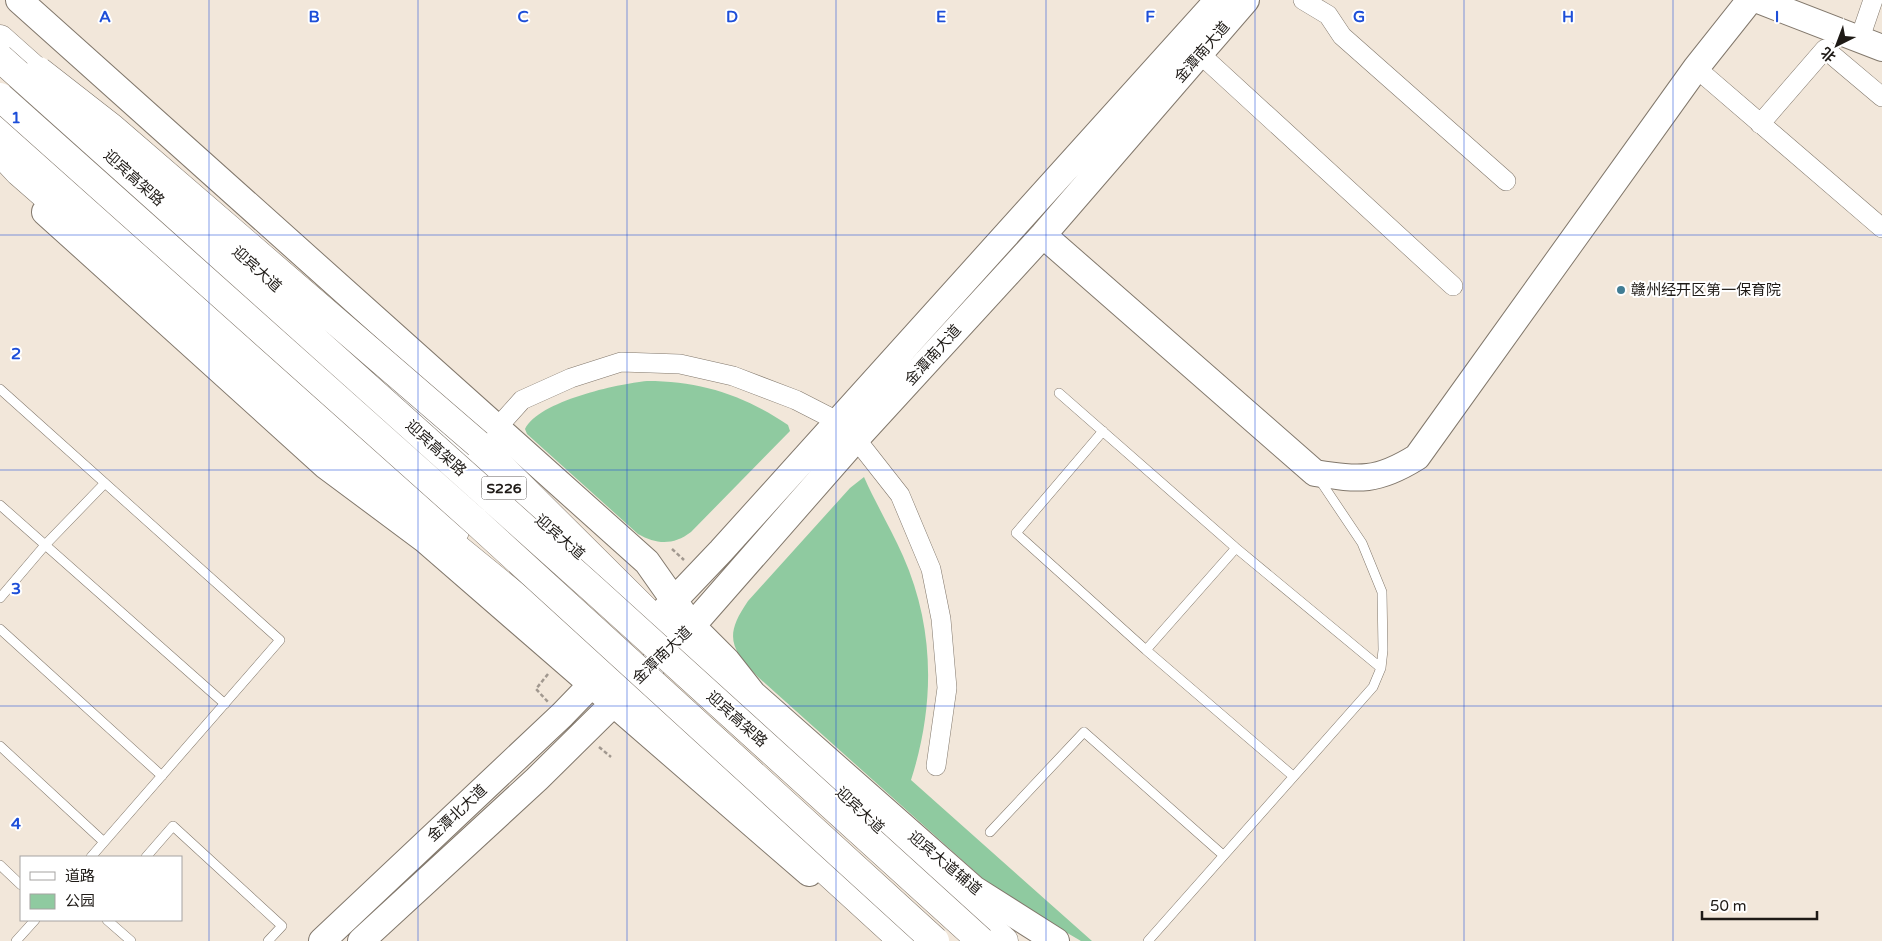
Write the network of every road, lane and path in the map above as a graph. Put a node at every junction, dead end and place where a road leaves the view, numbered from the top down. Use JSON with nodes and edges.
{"nodes":[{"id":1,"x":19,"y":0,"type":"edge"},
{"id":2,"x":1218,"y":0,"type":"edge"},
{"id":3,"x":1246,"y":0,"type":"edge"},
{"id":4,"x":1303,"y":0,"type":"edge"},
{"id":5,"x":1750,"y":0,"type":"edge"},
{"id":6,"x":1758,"y":0,"type":"edge"},
{"id":7,"x":1874,"y":0,"type":"edge"},
{"id":8,"x":0,"y":39,"type":"edge"},
{"id":9,"x":1871,"y":43,"type":"edge"},
{"id":10,"x":1200,"y":54,"type":"junction"},
{"id":11,"x":0,"y":58,"type":"edge"},
{"id":12,"x":1696,"y":68,"type":"junction"},
{"id":13,"x":0,"y":98,"type":"edge"},
{"id":14,"x":1882,"y":98,"type":"edge"},
{"id":15,"x":0,"y":119,"type":"edge"},
{"id":16,"x":1760,"y":124,"type":"junction"},
{"id":17,"x":0,"y":152,"type":"edge"},
{"id":18,"x":0,"y":172,"type":"edge"},
{"id":19,"x":1506,"y":181,"type":"dead end"},
{"id":20,"x":1882,"y":228,"type":"edge"},
{"id":21,"x":1043,"y":235,"type":"junction"},
{"id":22,"x":1453,"y":286,"type":"dead end"},
{"id":23,"x":0,"y":389,"type":"edge"},
{"id":24,"x":1059,"y":393,"type":"dead end"},
{"id":25,"x":847,"y":430,"type":"junction"},
{"id":26,"x":1103,"y":431,"type":"junction"},
{"id":27,"x":487,"y":436,"type":"junction"},
{"id":28,"x":1315,"y":473,"type":"junction"},
{"id":29,"x":105,"y":483,"type":"junction"},
{"id":30,"x":0,"y":505,"type":"edge"},
{"id":31,"x":46,"y":544,"type":"junction"},
{"id":32,"x":1236,"y":548,"type":"junction"},
{"id":33,"x":0,"y":598,"type":"edge"},
{"id":34,"x":664,"y":611,"type":"junction"},
{"id":35,"x":0,"y":629,"type":"edge"},
{"id":36,"x":684,"y":634,"type":"junction"},
{"id":37,"x":1146,"y":650,"type":"junction"},
{"id":38,"x":1381,"y":668,"type":"junction"},
{"id":39,"x":598,"y":677,"type":"junction"},
{"id":40,"x":620,"y":696,"type":"junction"},
{"id":41,"x":225,"y":704,"type":"junction"},
{"id":42,"x":0,"y":746,"type":"edge"},
{"id":43,"x":936,"y":766,"type":"dead end"},
{"id":44,"x":162,"y":776,"type":"junction"},
{"id":45,"x":1292,"y":776,"type":"junction"},
{"id":46,"x":990,"y":832,"type":"dead end"},
{"id":47,"x":104,"y":842,"type":"junction"},
{"id":48,"x":1223,"y":855,"type":"junction"},
{"id":49,"x":93,"y":856,"type":"edge"},
{"id":50,"x":147,"y":856,"type":"edge"},
{"id":51,"x":0,"y":865,"type":"edge"},
{"id":52,"x":20,"y":884,"type":"edge"},
{"id":53,"x":34,"y":921,"type":"edge"},
{"id":54,"x":108,"y":921,"type":"edge"},
{"id":55,"x":16,"y":941,"type":"edge"},
{"id":56,"x":131,"y":941,"type":"edge"},
{"id":57,"x":268,"y":941,"type":"edge"},
{"id":58,"x":322,"y":941,"type":"edge"},
{"id":59,"x":361,"y":941,"type":"edge"},
{"id":60,"x":886,"y":941,"type":"edge"},
{"id":61,"x":903,"y":941,"type":"edge"},
{"id":62,"x":935,"y":941,"type":"edge"},
{"id":63,"x":981,"y":941,"type":"edge"},
{"id":64,"x":1004,"y":941,"type":"edge"},
{"id":65,"x":1056,"y":941,"type":"edge"},
{"id":66,"x":1148,"y":941,"type":"edge"}],
"edges":[{"from":1,"to":27,"type":"street"},
{"from":2,"to":25,"type":"street","name":"金潭南大道"},
{"from":3,"to":10,"type":"street","name":"金潭南大道"},
{"from":4,"to":19,"type":"street"},
{"from":5,"to":12,"type":"street"},
{"from":6,"to":9,"type":"street"},
{"from":7,"to":9,"type":"street"},
{"from":8,"to":27,"type":"main road","bridge":true},
{"from":8,"to":34,"type":"main road","name":"迎宾大道","number":"S226"},
{"from":10,"to":21,"type":"street","name":"金潭南大道"},
{"from":10,"to":22,"type":"street"},
{"from":11,"to":63,"type":"main road","name":"迎宾高架路","bridge":true},
{"from":12,"to":16,"type":"street"},
{"from":12,"to":28,"type":"street"},
{"from":13,"to":62,"type":"main road","name":"迎宾高架路","bridge":true},
{"from":14,"to":16,"type":"street"},
{"from":15,"to":39,"type":"main road"},
{"from":16,"to":20,"type":"street"},
{"from":17,"to":39,"type":"main road"},
{"from":18,"to":39,"type":"street"},
{"from":21,"to":25,"type":"street","name":"金潭南大道"},
{"from":21,"to":28,"type":"street"},
{"from":23,"to":29,"type":"lane"},
{"from":24,"to":26,"type":"lane"},
{"from":25,"to":27,"type":"street"},
{"from":25,"to":34,"type":"street","name":"金潭南大道"},
{"from":25,"to":36,"type":"street","name":"金潭南大道"},
{"from":25,"to":43,"type":"street"},
{"from":26,"to":32,"type":"lane"},
{"from":26,"to":37,"type":"lane"},
{"from":27,"to":34,"type":"main road"},
{"from":28,"to":38,"type":"lane"},
{"from":29,"to":31,"type":"lane"},
{"from":29,"to":41,"type":"lane"},
{"from":30,"to":31,"type":"lane"},
{"from":31,"to":33,"type":"lane"},
{"from":31,"to":41,"type":"lane"},
{"from":32,"to":37,"type":"lane"},
{"from":32,"to":38,"type":"lane"},
{"from":34,"to":36,"type":"main road","name":"迎宾大道","number":"S226"},
{"from":34,"to":39,"type":"street","name":"金潭南大道"},
{"from":35,"to":44,"type":"lane"},
{"from":36,"to":40,"type":"street","name":"金潭南大道"},
{"from":36,"to":64,"type":"main road","name":"迎宾大道","number":"S226"},
{"from":36,"to":65,"type":"street","name":"迎宾大道辅道"},
{"from":37,"to":45,"type":"lane"},
{"from":38,"to":45,"type":"lane"},
{"from":39,"to":40,"type":"main road"},
{"from":39,"to":58,"type":"street","name":"金潭北大道"},
{"from":40,"to":59,"type":"street","name":"金潭北大道"},
{"from":40,"to":60,"type":"street"},
{"from":40,"to":61,"type":"main road"},
{"from":41,"to":44,"type":"lane"},
{"from":42,"to":47,"type":"lane"},
{"from":44,"to":47,"type":"lane"},
{"from":45,"to":48,"type":"lane"},
{"from":46,"to":48,"type":"lane"},
{"from":47,"to":49,"type":"lane"},
{"from":48,"to":66,"type":"lane"},
{"from":50,"to":57,"type":"lane"},
{"from":51,"to":52,"type":"lane"},
{"from":53,"to":55,"type":"lane"},
{"from":54,"to":56,"type":"lane"}]}
